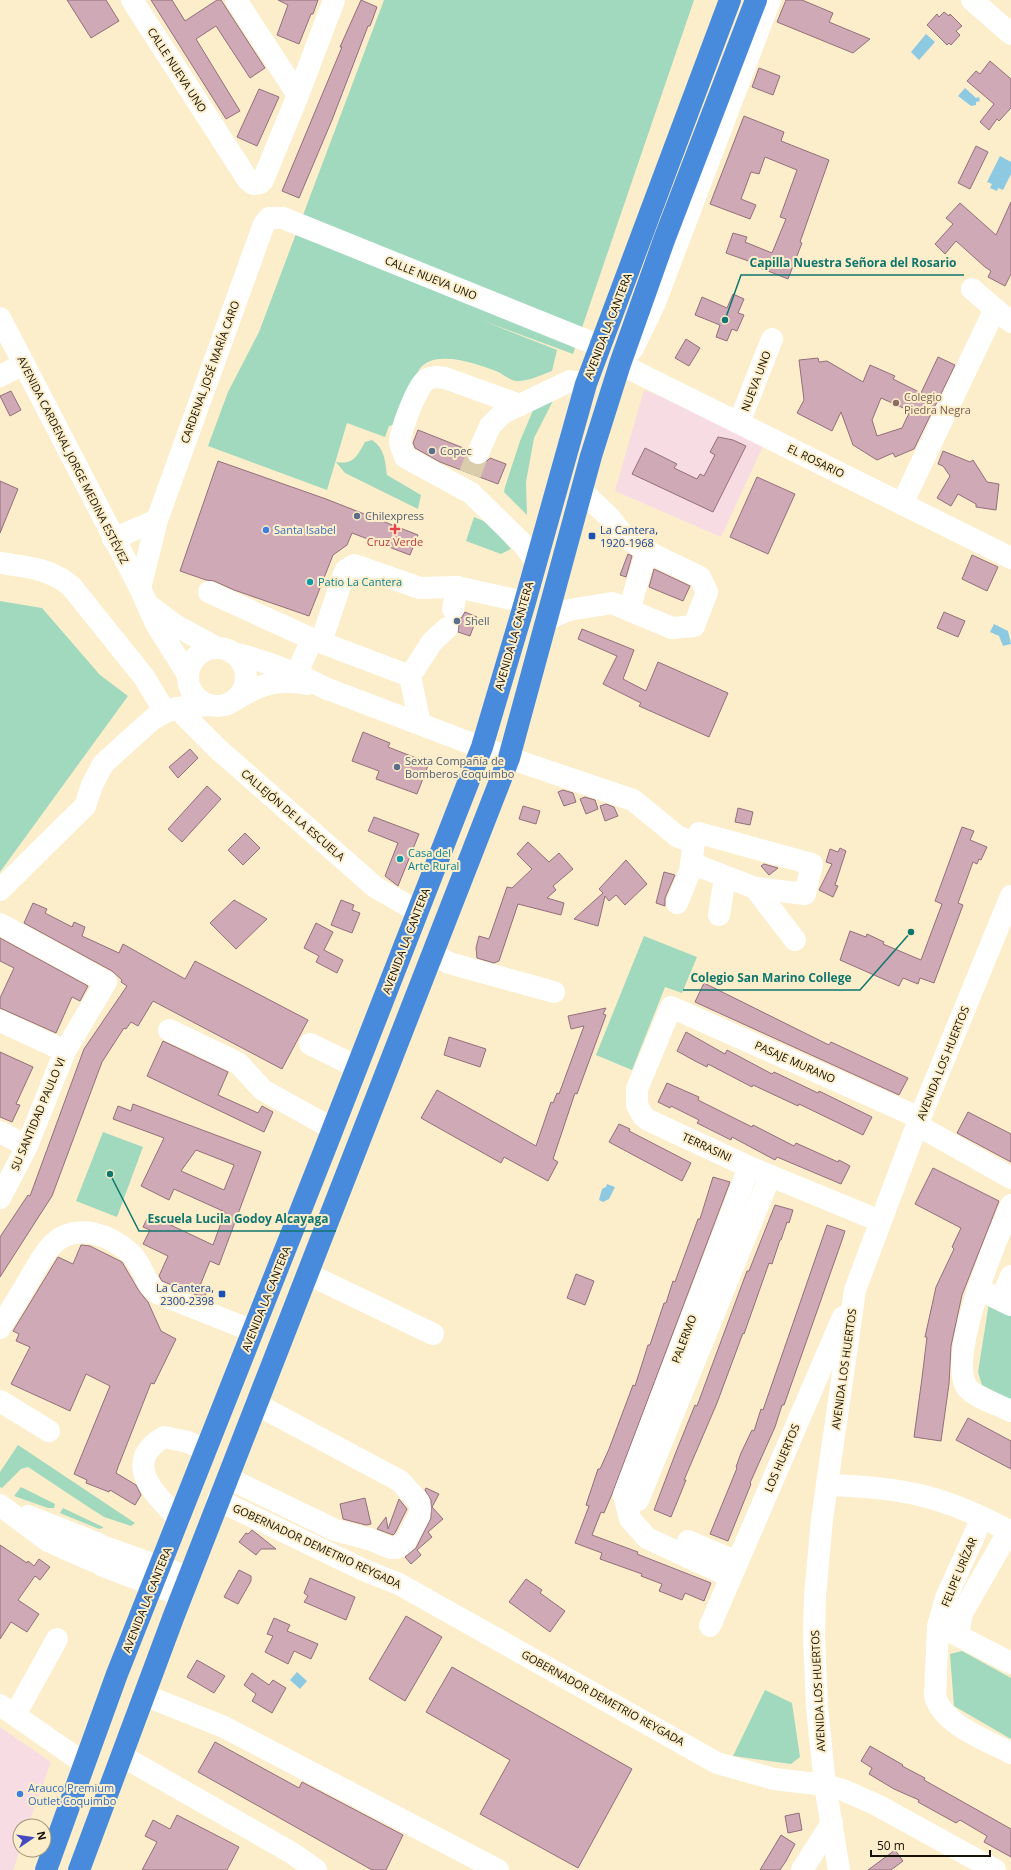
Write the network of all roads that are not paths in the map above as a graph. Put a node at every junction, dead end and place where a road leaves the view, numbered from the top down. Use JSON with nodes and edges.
{"nodes":[{"id":1,"x":132,"y":0,"type":"edge"},
{"id":2,"x":236,"y":0,"type":"edge"},
{"id":3,"x":334,"y":0,"type":"edge"},
{"id":4,"x":730,"y":0,"type":"edge"},
{"id":5,"x":756,"y":0,"type":"edge"},
{"id":6,"x":770,"y":0,"type":"edge"},
{"id":7,"x":972,"y":0,"type":"edge"},
{"id":8,"x":1011,"y":34,"type":"edge"},
{"id":9,"x":298,"y":95,"type":"junction"},
{"id":10,"x":254,"y":182,"type":"junction"},
{"id":11,"x":266,"y":221,"type":"junction"},
{"id":12,"x":972,"y":289,"type":"dead end"},
{"id":13,"x":1003,"y":315,"type":"edge"},
{"id":14,"x":0,"y":318,"type":"edge"},
{"id":15,"x":772,"y":339,"type":"dead end"},
{"id":16,"x":600,"y":346,"type":"junction"},
{"id":17,"x":24,"y":364,"type":"junction"},
{"id":18,"x":620,"y":364,"type":"junction"},
{"id":19,"x":0,"y":376,"type":"edge"},
{"id":20,"x":586,"y":384,"type":"junction"},
{"id":21,"x":520,"y":405,"type":"junction"},
{"id":22,"x":739,"y":423,"type":"junction"},
{"id":23,"x":478,"y":453,"type":"tunnel mouth"},
{"id":24,"x":582,"y":491,"type":"junction"},
{"id":25,"x":902,"y":504,"type":"junction"},
{"id":26,"x":157,"y":520,"type":"junction"},
{"id":27,"x":114,"y":539,"type":"junction"},
{"id":28,"x":646,"y":550,"type":"junction"},
{"id":29,"x":1011,"y":558,"type":"edge"},
{"id":30,"x":536,"y":561,"type":"junction"},
{"id":31,"x":0,"y":563,"type":"edge"},
{"id":32,"x":457,"y":587,"type":"junction"},
{"id":33,"x":209,"y":592,"type":"dead end"},
{"id":34,"x":143,"y":595,"type":"junction"},
{"id":35,"x":525,"y":602,"type":"junction"},
{"id":36,"x":629,"y":610,"type":"junction"},
{"id":37,"x":546,"y":620,"type":"junction"},
{"id":38,"x":316,"y":640,"type":"junction"},
{"id":39,"x":225,"y":650,"type":"junction"},
{"id":40,"x":297,"y":673,"type":"junction"},
{"id":41,"x":410,"y":676,"type":"junction"},
{"id":42,"x":189,"y":680,"type":"junction"},
{"id":43,"x":325,"y":688,"type":"junction"},
{"id":44,"x":238,"y":698,"type":"junction"},
{"id":45,"x":209,"y":706,"type":"junction"},
{"id":46,"x":171,"y":710,"type":"junction"},
{"id":47,"x":420,"y":724,"type":"junction"},
{"id":48,"x":482,"y":747,"type":"junction"},
{"id":49,"x":509,"y":758,"type":"junction"},
{"id":50,"x":692,"y":853,"type":"junction"},
{"id":51,"x":725,"y":877,"type":"junction"},
{"id":52,"x":755,"y":888,"type":"junction"},
{"id":53,"x":0,"y":890,"type":"edge"},
{"id":54,"x":1010,"y":902,"type":"edge"},
{"id":55,"x":677,"y":903,"type":"dead end"},
{"id":56,"x":417,"y":911,"type":"junction"},
{"id":57,"x":719,"y":915,"type":"dead end"},
{"id":58,"x":0,"y":924,"type":"edge"},
{"id":59,"x":795,"y":940,"type":"dead end"},
{"id":60,"x":432,"y":954,"type":"junction"},
{"id":61,"x":554,"y":992,"type":"dead end"},
{"id":62,"x":671,"y":1007,"type":"joint"},
{"id":63,"x":0,"y":1021,"type":"edge"},
{"id":64,"x":169,"y":1030,"type":"dead end"},
{"id":65,"x":310,"y":1044,"type":"dead end"},
{"id":66,"x":65,"y":1051,"type":"junction"},
{"id":67,"x":357,"y":1067,"type":"junction"},
{"id":68,"x":919,"y":1121,"type":"junction"},
{"id":69,"x":333,"y":1129,"type":"junction"},
{"id":70,"x":0,"y":1132,"type":"edge"},
{"id":71,"x":27,"y":1146,"type":"junction"},
{"id":72,"x":749,"y":1168,"type":"junction"},
{"id":73,"x":770,"y":1176,"type":"junction"},
{"id":74,"x":1011,"y":1178,"type":"edge"},
{"id":75,"x":0,"y":1198,"type":"edge"},
{"id":76,"x":1011,"y":1205,"type":"edge"},
{"id":77,"x":880,"y":1221,"type":"junction"},
{"id":78,"x":308,"y":1274,"type":"junction"},
{"id":79,"x":1011,"y":1276,"type":"edge"},
{"id":80,"x":978,"y":1289,"type":"junction"},
{"id":81,"x":855,"y":1290,"type":"junction"},
{"id":82,"x":1006,"y":1302,"type":"edge"},
{"id":83,"x":0,"y":1328,"type":"edge"},
{"id":84,"x":253,"y":1331,"type":"junction"},
{"id":85,"x":433,"y":1334,"type":"dead end"},
{"id":86,"x":0,"y":1401,"type":"edge"},
{"id":87,"x":256,"y":1404,"type":"junction"},
{"id":88,"x":1011,"y":1411,"type":"edge"},
{"id":89,"x":49,"y":1431,"type":"dead end"},
{"id":90,"x":206,"y":1450,"type":"junction"},
{"id":91,"x":228,"y":1478,"type":"junction"},
{"id":92,"x":827,"y":1485,"type":"junction"},
{"id":93,"x":218,"y":1500,"type":"junction"},
{"id":94,"x":0,"y":1505,"type":"edge"},
{"id":95,"x":628,"y":1511,"type":"junction"},
{"id":96,"x":982,"y":1518,"type":"junction"},
{"id":97,"x":179,"y":1519,"type":"junction"},
{"id":98,"x":1010,"y":1532,"type":"edge"},
{"id":99,"x":734,"y":1570,"type":"junction"},
{"id":100,"x":156,"y":1575,"type":"junction"},
{"id":101,"x":185,"y":1586,"type":"junction"},
{"id":102,"x":710,"y":1626,"type":"dead end"},
{"id":103,"x":938,"y":1626,"type":"junction"},
{"id":104,"x":958,"y":1635,"type":"junction"},
{"id":105,"x":57,"y":1639,"type":"dead end"},
{"id":106,"x":1011,"y":1663,"type":"edge"},
{"id":107,"x":144,"y":1695,"type":"junction"},
{"id":108,"x":7,"y":1710,"type":"edge"},
{"id":109,"x":1011,"y":1754,"type":"edge"},
{"id":110,"x":122,"y":1756,"type":"junction"},
{"id":111,"x":84,"y":1763,"type":"junction"},
{"id":112,"x":825,"y":1785,"type":"junction"},
{"id":113,"x":832,"y":1823,"type":"junction"},
{"id":114,"x":46,"y":1870,"type":"edge"},
{"id":115,"x":79,"y":1870,"type":"edge"},
{"id":116,"x":316,"y":1870,"type":"edge"},
{"id":117,"x":498,"y":1870,"type":"edge"},
{"id":118,"x":802,"y":1870,"type":"edge"},
{"id":119,"x":839,"y":1870,"type":"edge"},
{"id":120,"x":995,"y":1870,"type":"edge"}],
"edges":[{"from":1,"to":10,"type":"street","name":"CALLE NUEVA UNO"},
{"from":2,"to":9,"type":"street"},
{"from":3,"to":9,"type":"street"},
{"from":4,"to":16,"type":"highway","name":"AVENIDA LA CANTERA"},
{"from":5,"to":18,"type":"highway","name":"AVENIDA LA CANTERA"},
{"from":6,"to":18,"type":"street","name":"AVENIDA LA CANTERA"},
{"from":7,"to":8,"type":"street"},
{"from":9,"to":10,"type":"street"},
{"from":10,"to":11,"type":"street","name":"CALLE NUEVA UNO"},
{"from":11,"to":16,"type":"street","name":"CALLE NUEVA UNO"},
{"from":11,"to":26,"type":"street","name":"CARDENAL JOSÉ MARÍA CARO"},
{"from":12,"to":13,"type":"street"},
{"from":13,"to":25,"type":"street"},
{"from":14,"to":17,"type":"street","name":"AVENIDA CARDENAL JORGE MEDINA ESTÉVEZ"},
{"from":15,"to":22,"type":"street","name":"NUEVA UNO"},
{"from":16,"to":20,"type":"highway","name":"AVENIDA LA CANTERA"},
{"from":17,"to":19,"type":"street"},
{"from":17,"to":27,"type":"street","name":"AVENIDA CARDENAL JORGE MEDINA ESTÉVEZ"},
{"from":18,"to":20,"type":"highway"},
{"from":18,"to":22,"type":"street","name":"EL ROSARIO"},
{"from":18,"to":24,"type":"highway","name":"AVENIDA LA CANTERA"},
{"from":20,"to":21,"type":"street"},
{"from":20,"to":30,"type":"highway","name":"AVENIDA LA CANTERA"},
{"from":21,"to":23,"type":"street"},
{"from":21,"to":30,"type":"street"},
{"from":22,"to":25,"type":"street","name":"EL ROSARIO"},
{"from":24,"to":28,"type":"street"},
{"from":24,"to":37,"type":"highway","name":"AVENIDA LA CANTERA"},
{"from":25,"to":29,"type":"street","name":"EL ROSARIO"},
{"from":26,"to":27,"type":"street"},
{"from":26,"to":34,"type":"street","name":"CARDENAL JOSÉ MARÍA CARO"},
{"from":27,"to":34,"type":"street","name":"AVENIDA CARDENAL JORGE MEDINA ESTÉVEZ"},
{"from":28,"to":36,"type":"street"},
{"from":28,"to":36,"type":"street"},
{"from":30,"to":35,"type":"highway","name":"AVENIDA LA CANTERA"},
{"from":31,"to":46,"type":"street","name":"CALLEJÓN DE LA ESCUELA"},
{"from":32,"to":35,"type":"street"},
{"from":32,"to":38,"type":"street"},
{"from":32,"to":41,"type":"street"},
{"from":33,"to":38,"type":"street"},
{"from":34,"to":39,"type":"street","name":"AVENIDA CARDENAL JORGE MEDINA ESTÉVEZ"},
{"from":34,"to":42,"type":"street","name":"AVENIDA CARDENAL JORGE MEDINA ESTÉVEZ"},
{"from":35,"to":48,"type":"highway","name":"AVENIDA LA CANTERA"},
{"from":36,"to":37,"type":"street"},
{"from":37,"to":49,"type":"highway","name":"AVENIDA LA CANTERA"},
{"from":38,"to":40,"type":"street"},
{"from":38,"to":41,"type":"street"},
{"from":39,"to":40,"type":"street","name":"AVENIDA CARDENAL JORGE MEDINA ESTÉVEZ"},
{"from":39,"to":42,"type":"street"},
{"from":39,"to":44,"type":"street","name":"AVENIDA CARDENAL JORGE MEDINA ESTÉVEZ"},
{"from":40,"to":43,"type":"street","name":"AVENIDA CARDENAL JORGE MEDINA ESTÉVEZ"},
{"from":41,"to":47,"type":"street"},
{"from":42,"to":45,"type":"street","name":"AVENIDA CARDENAL JORGE MEDINA ESTÉVEZ"},
{"from":42,"to":46,"type":"street"},
{"from":43,"to":44,"type":"street","name":"AVENIDA CARDENAL JORGE MEDINA ESTÉVEZ"},
{"from":43,"to":47,"type":"street","name":"AVENIDA CARDENAL JORGE MEDINA ESTÉVEZ"},
{"from":44,"to":45,"type":"street","name":"AVENIDA CARDENAL JORGE MEDINA ESTÉVEZ"},
{"from":45,"to":46,"type":"street","name":"AVENIDA CARDENAL JORGE MEDINA ESTÉVEZ"},
{"from":46,"to":53,"type":"street"},
{"from":46,"to":56,"type":"street","name":"CALLEJÓN DE LA ESCUELA"},
{"from":47,"to":48,"type":"street","name":"AVENIDA CARDENAL JORGE MEDINA ESTÉVEZ"},
{"from":48,"to":49,"type":"street","name":"AVENIDA CARDENAL JORGE MEDINA ESTÉVEZ"},
{"from":48,"to":56,"type":"highway","name":"AVENIDA LA CANTERA"},
{"from":49,"to":50,"type":"street","name":"AVENIDA CARDENAL JORGE MEDINA ESTÉVEZ"},
{"from":49,"to":60,"type":"highway","name":"AVENIDA LA CANTERA"},
{"from":50,"to":51,"type":"street","name":"AVENIDA CARDENAL JORGE MEDINA ESTÉVEZ"},
{"from":50,"to":52,"type":"street","name":"AVENIDA CARDENAL JORGE MEDINA ESTÉVEZ"},
{"from":50,"to":55,"type":"street"},
{"from":51,"to":52,"type":"street","name":"AVENIDA CARDENAL JORGE MEDINA ESTÉVEZ"},
{"from":51,"to":57,"type":"street"},
{"from":52,"to":59,"type":"street"},
{"from":54,"to":68,"type":"street","name":"AVENIDA LOS HUERTOS"},
{"from":56,"to":67,"type":"highway","name":"AVENIDA LA CANTERA"},
{"from":58,"to":66,"type":"street","name":"SU SANTIDAD PAULO VI"},
{"from":60,"to":61,"type":"street"},
{"from":60,"to":78,"type":"highway","name":"AVENIDA LA CANTERA"},
{"from":62,"to":68,"type":"street","name":"PASAJE MURANO"},
{"from":62,"to":72,"type":"street","name":"TERRASINI"},
{"from":63,"to":66,"type":"street"},
{"from":64,"to":69,"type":"street"},
{"from":65,"to":67,"type":"street"},
{"from":66,"to":71,"type":"street","name":"SU SANTIDAD PAULO VI"},
{"from":67,"to":69,"type":"highway","name":"AVENIDA LA CANTERA"},
{"from":68,"to":74,"type":"street","name":"PASAJE MURANO"},
{"from":68,"to":77,"type":"street","name":"AVENIDA LOS HUERTOS"},
{"from":69,"to":84,"type":"highway","name":"AVENIDA LA CANTERA"},
{"from":70,"to":71,"type":"street"},
{"from":71,"to":75,"type":"street","name":"SU SANTIDAD PAULO VI"},
{"from":72,"to":73,"type":"street","name":"TERRASINI"},
{"from":72,"to":95,"type":"street","name":"PALERMO"},
{"from":73,"to":77,"type":"street","name":"TERRASINI"},
{"from":73,"to":95,"type":"street","name":"PALERMO"},
{"from":76,"to":80,"type":"street"},
{"from":77,"to":81,"type":"street","name":"AVENIDA LOS HUERTOS"},
{"from":78,"to":85,"type":"street"},
{"from":78,"to":87,"type":"highway","name":"AVENIDA LA CANTERA"},
{"from":79,"to":82,"type":"street"},
{"from":80,"to":82,"type":"street"},
{"from":80,"to":88,"type":"street"},
{"from":81,"to":92,"type":"street","name":"AVENIDA LOS HUERTOS"},
{"from":81,"to":99,"type":"street","name":"LOS HUERTOS"},
{"from":83,"to":84,"type":"street"},
{"from":84,"to":90,"type":"highway","name":"AVENIDA LA CANTERA"},
{"from":86,"to":89,"type":"street"},
{"from":87,"to":91,"type":"highway","name":"AVENIDA LA CANTERA"},
{"from":87,"to":91,"type":"street"},
{"from":90,"to":97,"type":"highway","name":"AVENIDA LA CANTERA"},
{"from":90,"to":97,"type":"street"},
{"from":91,"to":93,"type":"highway","name":"AVENIDA LA CANTERA"},
{"from":92,"to":96,"type":"street"},
{"from":92,"to":112,"type":"street","name":"AVENIDA LOS HUERTOS"},
{"from":93,"to":101,"type":"highway","name":"AVENIDA LA CANTERA"},
{"from":93,"to":112,"type":"street","name":"GOBERNADOR DEMETRIO REYGADA"},
{"from":94,"to":100,"type":"street"},
{"from":95,"to":99,"type":"street","name":"PALERMO"},
{"from":96,"to":98,"type":"street"},
{"from":96,"to":103,"type":"street","name":"FELIPE URÍZAR"},
{"from":97,"to":100,"type":"highway","name":"AVENIDA LA CANTERA"},
{"from":98,"to":104,"type":"street","name":"FELIPE URÍZAR"},
{"from":99,"to":102,"type":"street","name":"LOS HUERTOS"},
{"from":100,"to":101,"type":"street"},
{"from":100,"to":111,"type":"highway","name":"AVENIDA LA CANTERA"},
{"from":101,"to":107,"type":"highway","name":"AVENIDA LA CANTERA"},
{"from":103,"to":104,"type":"street"},
{"from":103,"to":109,"type":"street","name":"FELIPE URÍZAR"},
{"from":104,"to":106,"type":"street"},
{"from":105,"to":108,"type":"street"},
{"from":107,"to":110,"type":"highway","name":"AVENIDA LA CANTERA"},
{"from":107,"to":117,"type":"street"},
{"from":108,"to":111,"type":"street"},
{"from":110,"to":115,"type":"highway","name":"AVENIDA LA CANTERA"},
{"from":110,"to":116,"type":"street"},
{"from":111,"to":114,"type":"highway","name":"AVENIDA LA CANTERA"},
{"from":112,"to":113,"type":"street","name":"AVENIDA LOS HUERTOS"},
{"from":112,"to":120,"type":"street","name":"GOBERNADOR DEMETRIO REYGADA"},
{"from":113,"to":118,"type":"street"},
{"from":113,"to":119,"type":"street","name":"AVENIDA LOS HUERTOS"}]}
